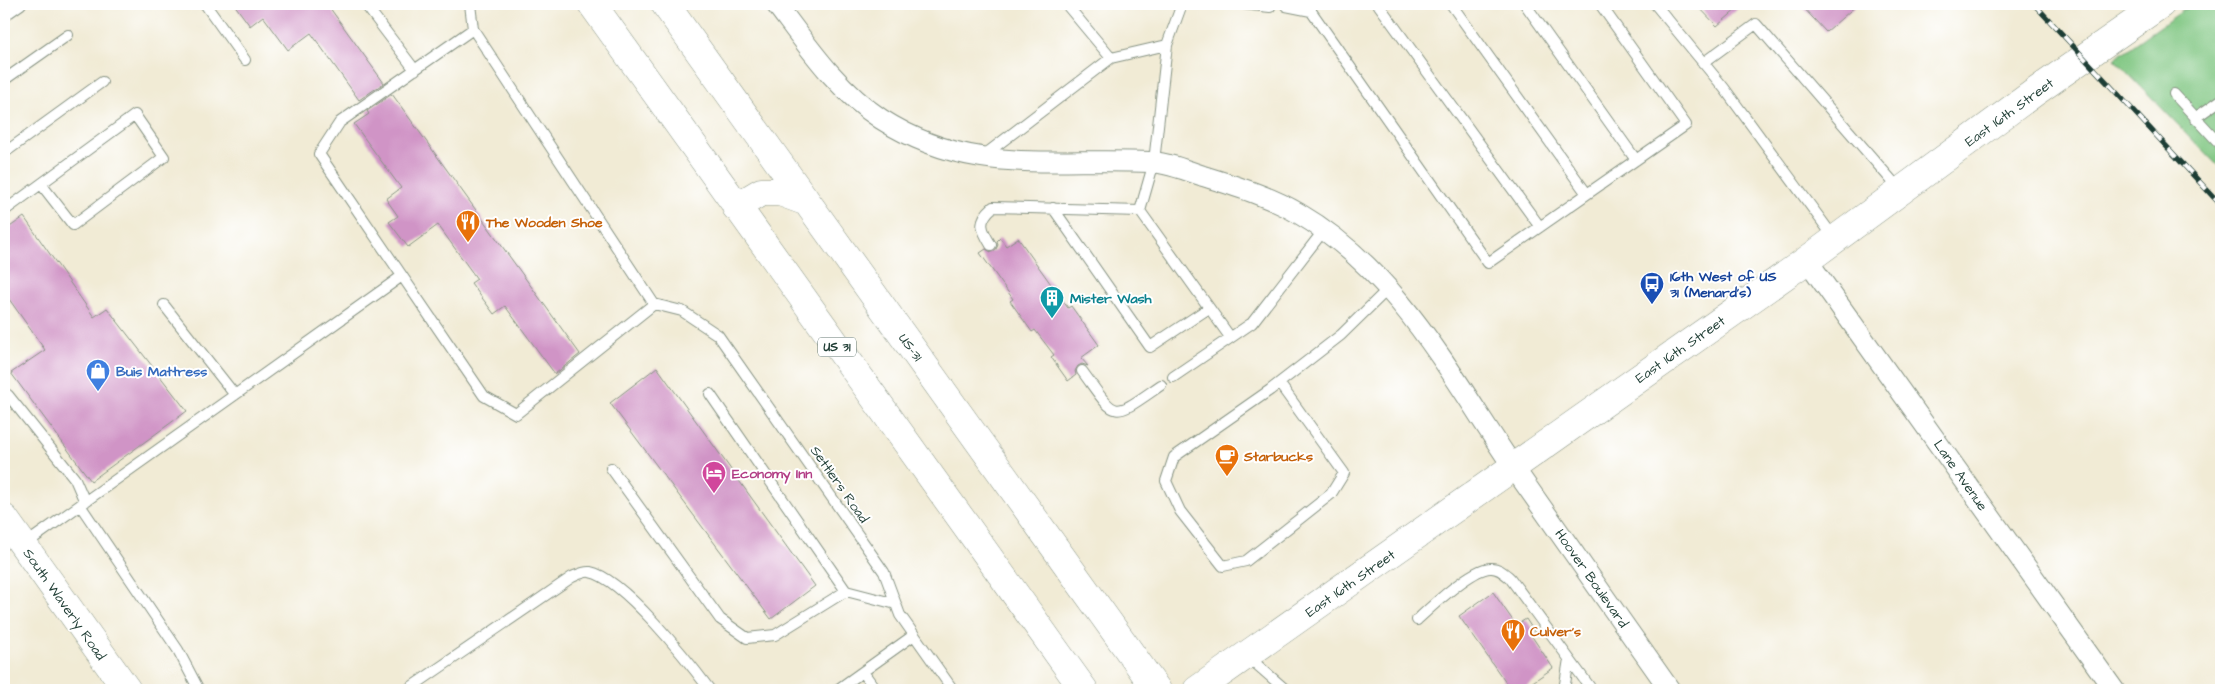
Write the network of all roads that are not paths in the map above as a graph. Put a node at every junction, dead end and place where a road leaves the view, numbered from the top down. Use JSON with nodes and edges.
{"nodes":[{"id":1,"x":20,"y":4,"type":"edge"},
{"id":2,"x":205,"y":4,"type":"edge"},
{"id":3,"x":365,"y":4,"type":"edge"},
{"id":4,"x":470,"y":4,"type":"edge"},
{"id":5,"x":592,"y":4,"type":"edge"},
{"id":6,"x":665,"y":4,"type":"edge"},
{"id":7,"x":776,"y":4,"type":"edge"},
{"id":8,"x":1066,"y":4,"type":"edge"},
{"id":9,"x":1182,"y":4,"type":"edge"},
{"id":10,"x":1243,"y":4,"type":"edge"},
{"id":11,"x":1378,"y":4,"type":"edge"},
{"id":12,"x":1451,"y":4,"type":"edge"},
{"id":13,"x":1526,"y":4,"type":"edge"},
{"id":14,"x":1600,"y":4,"type":"edge"},
{"id":15,"x":1655,"y":4,"type":"edge"},
{"id":16,"x":2162,"y":4,"type":"edge"},
{"id":17,"x":1286,"y":6,"type":"dead end"},
{"id":18,"x":1270,"y":7,"type":"dead end"},
{"id":19,"x":1311,"y":7,"type":"edge"},
{"id":20,"x":4,"y":16,"type":"edge"},
{"id":21,"x":473,"y":29,"type":"junction"},
{"id":22,"x":68,"y":35,"type":"dead end"},
{"id":23,"x":1168,"y":45,"type":"junction"},
{"id":24,"x":1111,"y":58,"type":"junction"},
{"id":25,"x":245,"y":60,"type":"dead end"},
{"id":26,"x":1703,"y":63,"type":"junction"},
{"id":27,"x":415,"y":70,"type":"junction"},
{"id":28,"x":4,"y":80,"type":"edge"},
{"id":29,"x":102,"y":82,"type":"dead end"},
{"id":30,"x":2174,"y":94,"type":"dead end"},
{"id":31,"x":2221,"y":100,"type":"edge"},
{"id":32,"x":2195,"y":118,"type":"junction"},
{"id":33,"x":2221,"y":146,"type":"edge"},
{"id":34,"x":4,"y":153,"type":"edge"},
{"id":35,"x":980,"y":158,"type":"junction"},
{"id":36,"x":1636,"y":160,"type":"junction"},
{"id":37,"x":1154,"y":162,"type":"junction"},
{"id":38,"x":41,"y":184,"type":"junction"},
{"id":39,"x":1901,"y":190,"type":"junction"},
{"id":40,"x":1587,"y":194,"type":"junction"},
{"id":41,"x":807,"y":202,"type":"junction"},
{"id":42,"x":736,"y":207,"type":"junction"},
{"id":43,"x":1053,"y":208,"type":"junction"},
{"id":44,"x":4,"y":211,"type":"edge"},
{"id":45,"x":1140,"y":211,"type":"junction"},
{"id":46,"x":1540,"y":227,"type":"junction"},
{"id":47,"x":1324,"y":230,"type":"junction"},
{"id":48,"x":1835,"y":239,"type":"junction"},
{"id":49,"x":991,"y":245,"type":"dead end"},
{"id":50,"x":1807,"y":260,"type":"junction"},
{"id":51,"x":402,"y":276,"type":"junction"},
{"id":52,"x":1389,"y":288,"type":"junction"},
{"id":53,"x":654,"y":304,"type":"junction"},
{"id":54,"x":164,"y":305,"type":"dead end"},
{"id":55,"x":1209,"y":308,"type":"junction"},
{"id":56,"x":1230,"y":337,"type":"junction"},
{"id":57,"x":1082,"y":371,"type":"dead end"},
{"id":58,"x":1173,"y":377,"type":"dead end"},
{"id":59,"x":1279,"y":383,"type":"junction"},
{"id":60,"x":1161,"y":385,"type":"dead end"},
{"id":61,"x":235,"y":394,"type":"junction"},
{"id":62,"x":710,"y":394,"type":"dead end"},
{"id":63,"x":8,"y":395,"type":"dead end"},
{"id":64,"x":1513,"y":466,"type":"junction"},
{"id":65,"x":611,"y":468,"type":"dead end"},
{"id":66,"x":83,"y":503,"type":"junction"},
{"id":67,"x":4,"y":518,"type":"edge"},
{"id":68,"x":23,"y":546,"type":"junction"},
{"id":69,"x":846,"y":591,"type":"junction"},
{"id":70,"x":896,"y":604,"type":"junction"},
{"id":71,"x":1417,"y":620,"type":"dead end"},
{"id":72,"x":914,"y":635,"type":"junction"},
{"id":73,"x":1246,"y":656,"type":"junction"},
{"id":74,"x":1569,"y":659,"type":"junction"},
{"id":75,"x":863,"y":672,"type":"junction"},
{"id":76,"x":126,"y":690,"type":"edge"},
{"id":77,"x":199,"y":690,"type":"edge"},
{"id":78,"x":407,"y":690,"type":"edge"},
{"id":79,"x":710,"y":690,"type":"edge"},
{"id":80,"x":837,"y":690,"type":"edge"},
{"id":81,"x":876,"y":690,"type":"edge"},
{"id":82,"x":953,"y":690,"type":"edge"},
{"id":83,"x":1084,"y":690,"type":"edge"},
{"id":84,"x":1157,"y":690,"type":"edge"},
{"id":85,"x":1197,"y":690,"type":"edge"},
{"id":86,"x":1286,"y":690,"type":"edge"},
{"id":87,"x":1564,"y":690,"type":"edge"},
{"id":88,"x":1592,"y":690,"type":"edge"},
{"id":89,"x":1670,"y":690,"type":"edge"},
{"id":90,"x":2114,"y":690,"type":"edge"}],
"edges":[{"from":1,"to":20,"type":"lane"},
{"from":2,"to":25,"type":"lane"},
{"from":3,"to":27,"type":"lane"},
{"from":4,"to":21,"type":"lane"},
{"from":5,"to":42,"type":"main road","name":"US 31","number":"US 31"},
{"from":6,"to":41,"type":"main road","name":"US-31"},
{"from":7,"to":35,"type":"street","name":"Hoover Boulevard"},
{"from":8,"to":24,"type":"lane"},
{"from":9,"to":23,"type":"lane"},
{"from":10,"to":18,"type":"lane"},
{"from":11,"to":46,"type":"lane"},
{"from":12,"to":40,"type":"lane"},
{"from":13,"to":36,"type":"lane"},
{"from":14,"to":36,"type":"lane"},
{"from":15,"to":26,"type":"lane"},
{"from":16,"to":39,"type":"main road","name":"East 16th Street"},
{"from":17,"to":19,"type":"lane"},
{"from":19,"to":46,"type":"lane"},
{"from":21,"to":27,"type":"lane"},
{"from":21,"to":53,"type":"lane"},
{"from":22,"to":28,"type":"lane"},
{"from":23,"to":24,"type":"lane"},
{"from":23,"to":37,"type":"lane"},
{"from":24,"to":35,"type":"lane"},
{"from":26,"to":39,"type":"lane"},
{"from":26,"to":48,"type":"lane"},
{"from":27,"to":51,"type":"lane"},
{"from":29,"to":34,"type":"lane"},
{"from":30,"to":32,"type":"lane"},
{"from":31,"to":32,"type":"lane"},
{"from":32,"to":33,"type":"lane"},
{"from":35,"to":37,"type":"street","name":"Hoover Boulevard"},
{"from":36,"to":40,"type":"lane"},
{"from":37,"to":45,"type":"lane"},
{"from":37,"to":47,"type":"street","name":"Hoover Boulevard"},
{"from":38,"to":38,"type":"lane"},
{"from":38,"to":44,"type":"lane"},
{"from":39,"to":48,"type":"main road","name":"East 16th Street"},
{"from":40,"to":46,"type":"lane"},
{"from":41,"to":42,"type":"main road"},
{"from":41,"to":84,"type":"main road","name":"US-31"},
{"from":42,"to":83,"type":"main road","name":"US 31","number":"US 31"},
{"from":43,"to":45,"type":"lane"},
{"from":43,"to":49,"type":"lane"},
{"from":43,"to":55,"type":"lane"},
{"from":45,"to":55,"type":"lane"},
{"from":47,"to":52,"type":"street","name":"Hoover Boulevard"},
{"from":47,"to":56,"type":"lane"},
{"from":48,"to":50,"type":"main road","name":"East 16th Street"},
{"from":50,"to":64,"type":"main road","name":"East 16th Street"},
{"from":50,"to":90,"type":"street","name":"Lane Avenue"},
{"from":51,"to":53,"type":"lane"},
{"from":51,"to":61,"type":"lane"},
{"from":52,"to":59,"type":"lane"},
{"from":52,"to":64,"type":"street","name":"Hoover Boulevard"},
{"from":53,"to":70,"type":"lane","name":"Settlers Road"},
{"from":54,"to":61,"type":"lane"},
{"from":55,"to":56,"type":"lane"},
{"from":56,"to":58,"type":"lane"},
{"from":57,"to":60,"type":"lane"},
{"from":59,"to":59,"type":"lane"},
{"from":61,"to":66,"type":"lane"},
{"from":62,"to":69,"type":"lane"},
{"from":63,"to":66,"type":"lane"},
{"from":64,"to":73,"type":"main road","name":"East 16th Street"},
{"from":64,"to":89,"type":"street","name":"Hoover Boulevard"},
{"from":65,"to":69,"type":"lane"},
{"from":66,"to":68,"type":"lane"},
{"from":66,"to":77,"type":"lane"},
{"from":67,"to":68,"type":"main road","name":"South Waverly Road"},
{"from":68,"to":76,"type":"main road","name":"South Waverly Road"},
{"from":69,"to":70,"type":"lane"},
{"from":70,"to":72,"type":"lane","name":"Settlers Road"},
{"from":71,"to":74,"type":"lane"},
{"from":72,"to":75,"type":"lane"},
{"from":72,"to":82,"type":"lane","name":"Settlers Road"},
{"from":73,"to":85,"type":"main road","name":"East 16th Street"},
{"from":73,"to":86,"type":"lane"},
{"from":74,"to":87,"type":"lane"},
{"from":74,"to":88,"type":"lane"},
{"from":75,"to":80,"type":"lane"},
{"from":75,"to":81,"type":"lane"},
{"from":78,"to":79,"type":"lane"}]}
